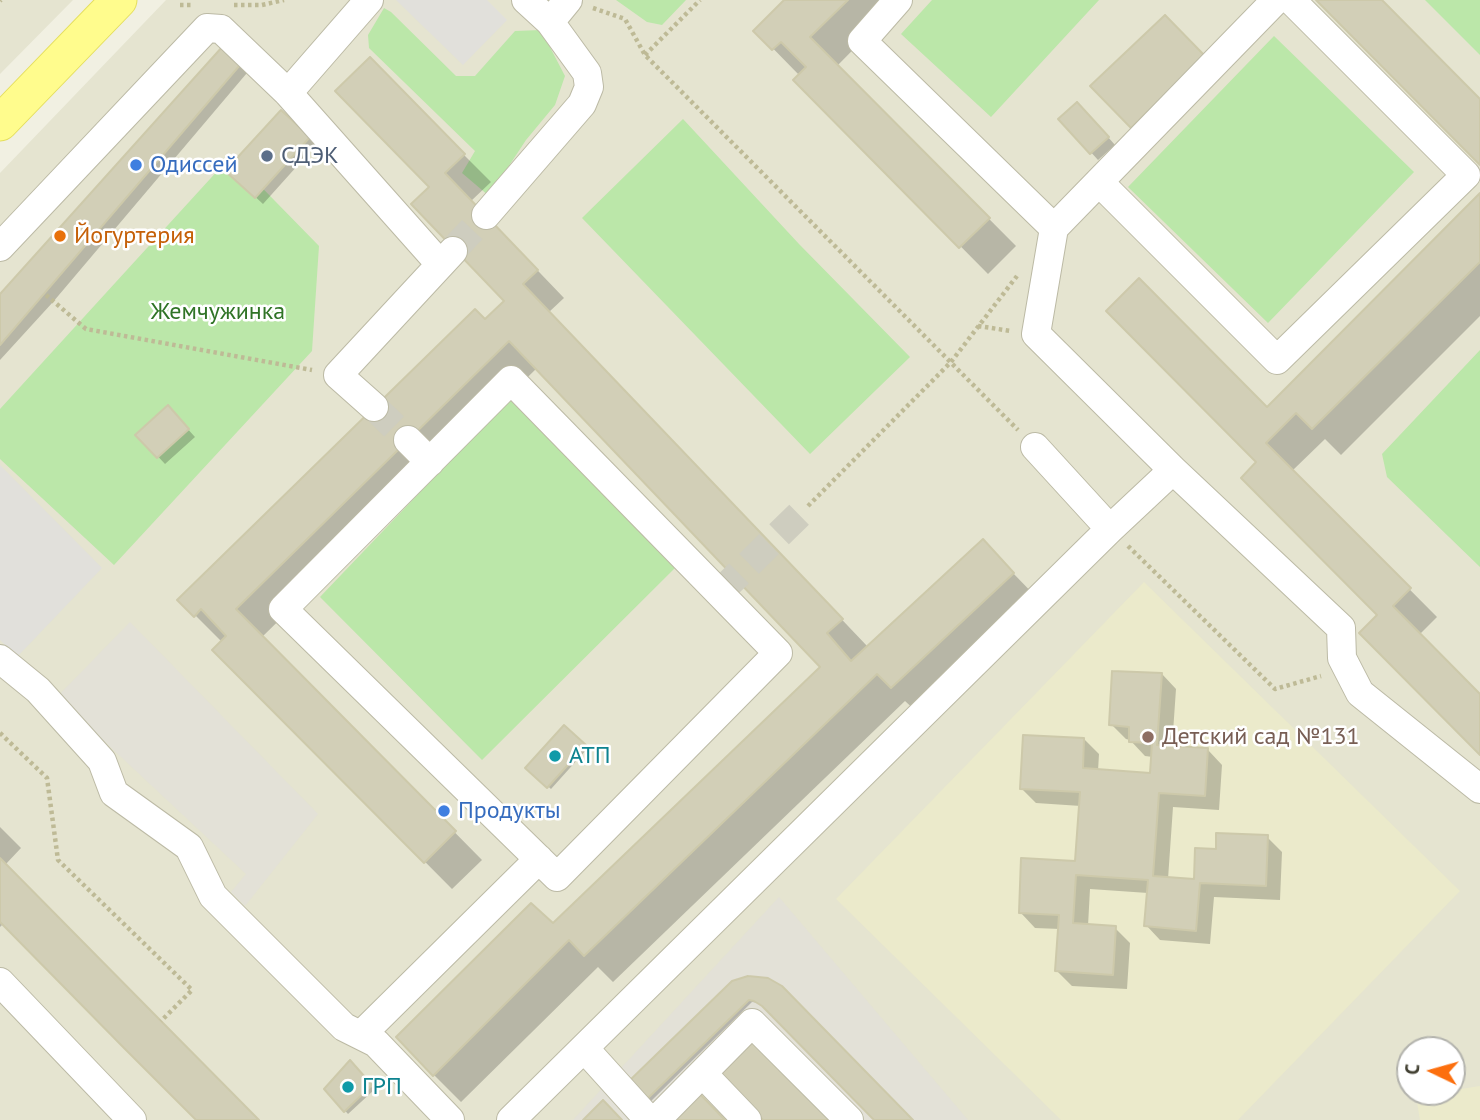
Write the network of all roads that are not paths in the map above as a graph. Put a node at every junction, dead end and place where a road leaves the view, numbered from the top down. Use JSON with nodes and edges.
{"nodes":[{"id":1,"x":119,"y":0,"type":"edge"},
{"id":2,"x":369,"y":0,"type":"edge"},
{"id":3,"x":526,"y":0,"type":"edge"},
{"id":4,"x":898,"y":0,"type":"edge"},
{"id":5,"x":1276,"y":0,"type":"edge"},
{"id":6,"x":1291,"y":0,"type":"edge"},
{"id":7,"x":580,"y":4,"type":"edge"},
{"id":8,"x":550,"y":22,"type":"junction"},
{"id":9,"x":288,"y":93,"type":"junction"},
{"id":10,"x":0,"y":123,"type":"edge"},
{"id":11,"x":1099,"y":182,"type":"junction"},
{"id":12,"x":486,"y":215,"type":"tunnel mouth"},
{"id":13,"x":1054,"y":228,"type":"junction"},
{"id":14,"x":0,"y":247,"type":"edge"},
{"id":15,"x":374,"y":407,"type":"tunnel mouth"},
{"id":16,"x":408,"y":440,"type":"tunnel mouth"},
{"id":17,"x":1035,"y":447,"type":"road end"},
{"id":18,"x":430,"y":461,"type":"junction"},
{"id":19,"x":1173,"y":470,"type":"junction"},
{"id":20,"x":1110,"y":529,"type":"junction"},
{"id":21,"x":0,"y":659,"type":"edge"},
{"id":22,"x":1480,"y":789,"type":"edge"},
{"id":23,"x":539,"y":859,"type":"junction"},
{"id":24,"x":0,"y":982,"type":"edge"},
{"id":25,"x":361,"y":1035,"type":"junction"},
{"id":26,"x":584,"y":1048,"type":"junction"},
{"id":27,"x":702,"y":1074,"type":"junction"},
{"id":28,"x":131,"y":1120,"type":"edge"},
{"id":29,"x":450,"y":1120,"type":"edge"},
{"id":30,"x":511,"y":1120,"type":"edge"},
{"id":31,"x":649,"y":1120,"type":"edge"},
{"id":32,"x":656,"y":1120,"type":"edge"},
{"id":33,"x":747,"y":1120,"type":"edge"},
{"id":34,"x":849,"y":1120,"type":"edge"}],
"edges":[{"from":1,"to":10,"type":"main road"},
{"from":2,"to":9,"type":"lane"},
{"from":3,"to":8,"type":"lane"},
{"from":4,"to":13,"type":"lane"},
{"from":5,"to":11,"type":"lane"},
{"from":6,"to":11,"type":"lane"},
{"from":7,"to":8,"type":"lane"},
{"from":8,"to":12,"type":"lane"},
{"from":9,"to":14,"type":"lane"},
{"from":9,"to":15,"type":"lane"},
{"from":11,"to":13,"type":"lane"},
{"from":13,"to":19,"type":"lane"},
{"from":16,"to":18,"type":"lane"},
{"from":17,"to":20,"type":"lane"},
{"from":18,"to":23,"type":"lane"},
{"from":18,"to":23,"type":"lane"},
{"from":19,"to":20,"type":"lane"},
{"from":19,"to":22,"type":"lane"},
{"from":20,"to":26,"type":"lane"},
{"from":21,"to":25,"type":"lane"},
{"from":23,"to":25,"type":"lane"},
{"from":24,"to":28,"type":"lane"},
{"from":25,"to":29,"type":"lane"},
{"from":26,"to":30,"type":"lane"},
{"from":26,"to":31,"type":"lane"},
{"from":27,"to":32,"type":"lane"},
{"from":27,"to":33,"type":"lane"},
{"from":27,"to":34,"type":"lane"}]}
